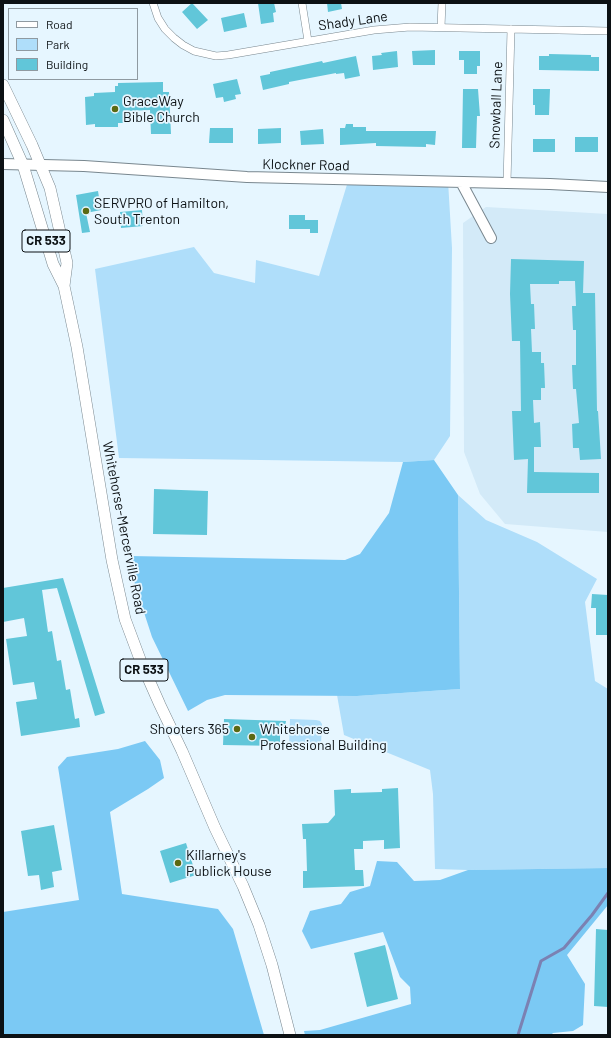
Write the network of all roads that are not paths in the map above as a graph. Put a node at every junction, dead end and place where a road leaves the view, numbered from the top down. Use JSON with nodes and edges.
{"nodes":[{"id":1,"x":153,"y":3,"type":"edge"},
{"id":2,"x":302,"y":3,"type":"edge"},
{"id":3,"x":442,"y":3,"type":"edge"},
{"id":4,"x":442,"y":27,"type":"junction"},
{"id":5,"x":512,"y":29,"type":"junction"},
{"id":6,"x":608,"y":31,"type":"edge"},
{"id":7,"x":308,"y":41,"type":"junction"},
{"id":8,"x":3,"y":85,"type":"edge"},
{"id":9,"x":3,"y":120,"type":"edge"},
{"id":10,"x":3,"y":164,"type":"edge"},
{"id":11,"x":23,"y":165,"type":"junction"},
{"id":12,"x":41,"y":165,"type":"junction"},
{"id":13,"x":461,"y":182,"type":"junction"},
{"id":14,"x":507,"y":183,"type":"junction"},
{"id":15,"x":608,"y":187,"type":"edge"},
{"id":16,"x":492,"y":238,"type":"dead end"},
{"id":17,"x":64,"y":286,"type":"junction"},
{"id":18,"x":290,"y":1035,"type":"edge"}],
"edges":[{"from":1,"to":7,"type":"street","name":"Shady Lane"},
{"from":2,"to":7,"type":"street"},
{"from":3,"to":4,"type":"street"},
{"from":4,"to":5,"type":"street","name":"Shady Lane"},
{"from":4,"to":7,"type":"street","name":"Shady Lane"},
{"from":5,"to":6,"type":"street","name":"Shady Lane"},
{"from":5,"to":14,"type":"street","name":"Snowball Lane"},
{"from":8,"to":12,"type":"main road","name":"Whitehorse-Mercerville Road","number":"CR 533"},
{"from":9,"to":11,"type":"main road","name":"Whitehorse-Mercerville Road","number":"CR 533"},
{"from":10,"to":11,"type":"main road","name":"Klockner Road"},
{"from":11,"to":12,"type":"main road","name":"Klockner Road"},
{"from":11,"to":17,"type":"main road","name":"Whitehorse-Mercerville Road","number":"CR 533"},
{"from":12,"to":13,"type":"main road","name":"Klockner Road"},
{"from":12,"to":17,"type":"main road","name":"Whitehorse-Mercerville Road","number":"CR 533"},
{"from":13,"to":14,"type":"main road","name":"Klockner Road"},
{"from":13,"to":16,"type":"main road"},
{"from":14,"to":15,"type":"main road","name":"Klockner Road"},
{"from":17,"to":18,"type":"main road","name":"Whitehorse-Mercerville Road","number":"CR 533"}]}
